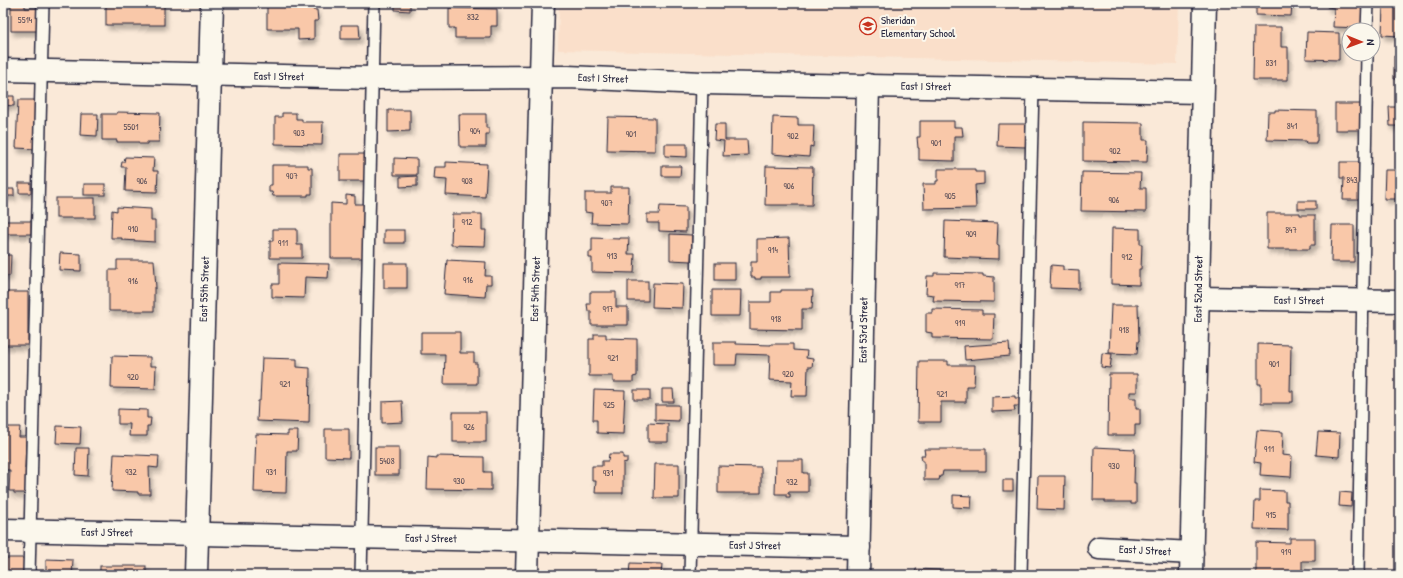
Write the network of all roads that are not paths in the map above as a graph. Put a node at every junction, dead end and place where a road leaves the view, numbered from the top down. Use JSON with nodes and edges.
{"nodes":[{"id":1,"x":43,"y":3,"type":"edge"},
{"id":2,"x":212,"y":3,"type":"edge"},
{"id":3,"x":374,"y":3,"type":"edge"},
{"id":4,"x":544,"y":3,"type":"edge"},
{"id":5,"x":1205,"y":3,"type":"edge"},
{"id":6,"x":1368,"y":3,"type":"edge"},
{"id":7,"x":1367,"y":22,"type":"edge"},
{"id":8,"x":1367,"y":62,"type":"edge"},
{"id":9,"x":3,"y":70,"type":"edge"},
{"id":10,"x":41,"y":71,"type":"junction"},
{"id":11,"x":211,"y":75,"type":"junction"},
{"id":12,"x":542,"y":77,"type":"junction"},
{"id":13,"x":373,"y":78,"type":"junction"},
{"id":14,"x":702,"y":83,"type":"junction"},
{"id":15,"x":868,"y":85,"type":"junction"},
{"id":16,"x":1033,"y":88,"type":"junction"},
{"id":17,"x":1202,"y":92,"type":"junction"},
{"id":18,"x":1198,"y":298,"type":"junction"},
{"id":19,"x":1362,"y":301,"type":"junction"},
{"id":20,"x":1400,"y":301,"type":"edge"},
{"id":21,"x":3,"y":530,"type":"edge"},
{"id":22,"x":30,"y":530,"type":"junction"},
{"id":23,"x":197,"y":534,"type":"junction"},
{"id":24,"x":362,"y":537,"type":"junction"},
{"id":25,"x":528,"y":540,"type":"junction"},
{"id":26,"x":691,"y":544,"type":"junction"},
{"id":27,"x":859,"y":547,"type":"junction"},
{"id":28,"x":1099,"y":548,"type":"dead end"},
{"id":29,"x":1192,"y":553,"type":"junction"},
{"id":30,"x":29,"y":575,"type":"edge"},
{"id":31,"x":196,"y":575,"type":"edge"},
{"id":32,"x":361,"y":575,"type":"edge"},
{"id":33,"x":527,"y":575,"type":"edge"},
{"id":34,"x":690,"y":575,"type":"edge"},
{"id":35,"x":858,"y":575,"type":"edge"},
{"id":36,"x":1021,"y":575,"type":"edge"},
{"id":37,"x":1191,"y":575,"type":"edge"},
{"id":38,"x":1358,"y":575,"type":"edge"}],
"edges":[{"from":1,"to":10,"type":"lane"},
{"from":2,"to":11,"type":"street","name":"East 55th Street"},
{"from":3,"to":13,"type":"lane"},
{"from":4,"to":12,"type":"street","name":"East 54th Street"},
{"from":5,"to":17,"type":"street","name":"East 52nd Street"},
{"from":6,"to":7,"type":"lane"},
{"from":8,"to":19,"type":"lane"},
{"from":9,"to":10,"type":"street","name":"East I Street"},
{"from":10,"to":11,"type":"street","name":"East I Street"},
{"from":10,"to":22,"type":"lane"},
{"from":11,"to":13,"type":"street","name":"East I Street"},
{"from":11,"to":23,"type":"street","name":"East 55th Street"},
{"from":12,"to":13,"type":"street","name":"East I Street"},
{"from":12,"to":14,"type":"street","name":"East I Street"},
{"from":12,"to":25,"type":"street","name":"East 54th Street"},
{"from":13,"to":24,"type":"lane"},
{"from":14,"to":15,"type":"street","name":"East I Street"},
{"from":14,"to":26,"type":"lane"},
{"from":15,"to":16,"type":"street","name":"East I Street"},
{"from":15,"to":27,"type":"street","name":"East 53rd Street"},
{"from":16,"to":17,"type":"street","name":"East I Street"},
{"from":16,"to":36,"type":"lane"},
{"from":17,"to":18,"type":"street","name":"East 52nd Street"},
{"from":18,"to":19,"type":"street","name":"East I Street"},
{"from":18,"to":29,"type":"street","name":"East 52nd Street"},
{"from":19,"to":20,"type":"street","name":"East I Street"},
{"from":19,"to":38,"type":"lane"},
{"from":21,"to":22,"type":"street","name":"East J Street"},
{"from":22,"to":23,"type":"street","name":"East J Street"},
{"from":22,"to":30,"type":"lane"},
{"from":23,"to":24,"type":"street","name":"East J Street"},
{"from":23,"to":31,"type":"street","name":"East 55th Street"},
{"from":24,"to":25,"type":"street","name":"East J Street"},
{"from":24,"to":32,"type":"lane"},
{"from":25,"to":26,"type":"street","name":"East J Street"},
{"from":25,"to":33,"type":"street","name":"East 54th Street"},
{"from":26,"to":27,"type":"street","name":"East J Street"},
{"from":26,"to":34,"type":"lane"},
{"from":27,"to":35,"type":"street","name":"East 53rd Street"},
{"from":28,"to":29,"type":"street","name":"East J Street"},
{"from":29,"to":37,"type":"street","name":"East 52nd Street"}]}
